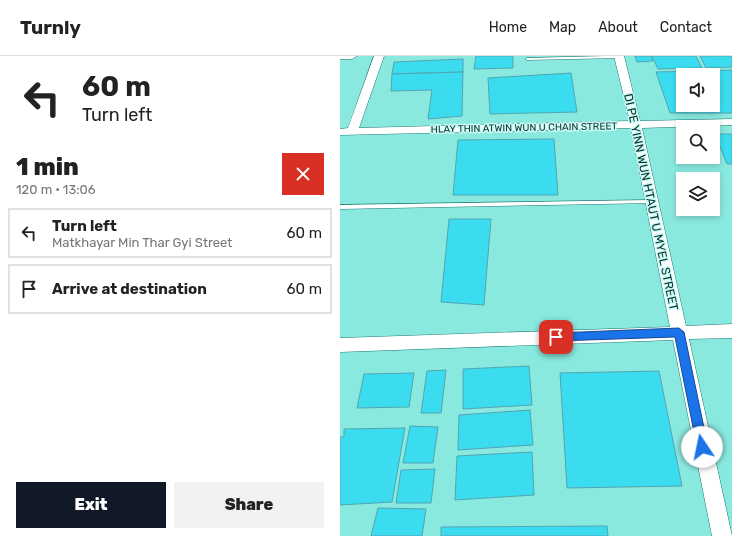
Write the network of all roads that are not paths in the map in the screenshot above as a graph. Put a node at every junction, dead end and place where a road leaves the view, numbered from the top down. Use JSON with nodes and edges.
{"nodes":[{"id":1,"x":340,"y":56,"type":"edge"},
{"id":2,"x":352,"y":56,"type":"edge"},
{"id":3,"x":379,"y":56,"type":"edge"},
{"id":4,"x":619,"y":56,"type":"edge"},
{"id":5,"x":527,"y":58,"type":"dead end"},
{"id":6,"x":732,"y":122,"type":"edge"},
{"id":7,"x":636,"y":125,"type":"junction"},
{"id":8,"x":340,"y":132,"type":"edge"},
{"id":9,"x":352,"y":132,"type":"junction"},
{"id":10,"x":652,"y":202,"type":"junction"},
{"id":11,"x":340,"y":207,"type":"edge"},
{"id":12,"x":732,"y":331,"type":"edge"},
{"id":13,"x":679,"y":332,"type":"junction"},
{"id":14,"x":340,"y":345,"type":"edge"},
{"id":15,"x":722,"y":536,"type":"edge"}],
"edges":[{"from":1,"to":2,"type":"street"},
{"from":3,"to":9,"type":"street"},
{"from":4,"to":5,"type":"lane"},
{"from":4,"to":7,"type":"street","name":"DI PE YINN WUN HTAUT U MYEL STREET"},
{"from":6,"to":7,"type":"street","name":"HLAY THIN ATWIN WUN U CHAIN STREET"},
{"from":7,"to":9,"type":"street","name":"HLAY THIN ATWIN WUN U CHAIN STREET"},
{"from":7,"to":10,"type":"street","name":"DI PE YINN WUN HTAUT U MYEL STREET"},
{"from":8,"to":9,"type":"street","name":"HLAY THIN ATWIN WUN U CHAIN STREET"},
{"from":10,"to":11,"type":"lane"},
{"from":10,"to":13,"type":"street","name":"DI PE YINN WUN HTAUT U MYEL STREET"},
{"from":12,"to":13,"type":"street"},
{"from":13,"to":14,"type":"street"},
{"from":13,"to":15,"type":"street","name":"DI PE YINN WUN HTAUT U MYEL STREET"}]}
